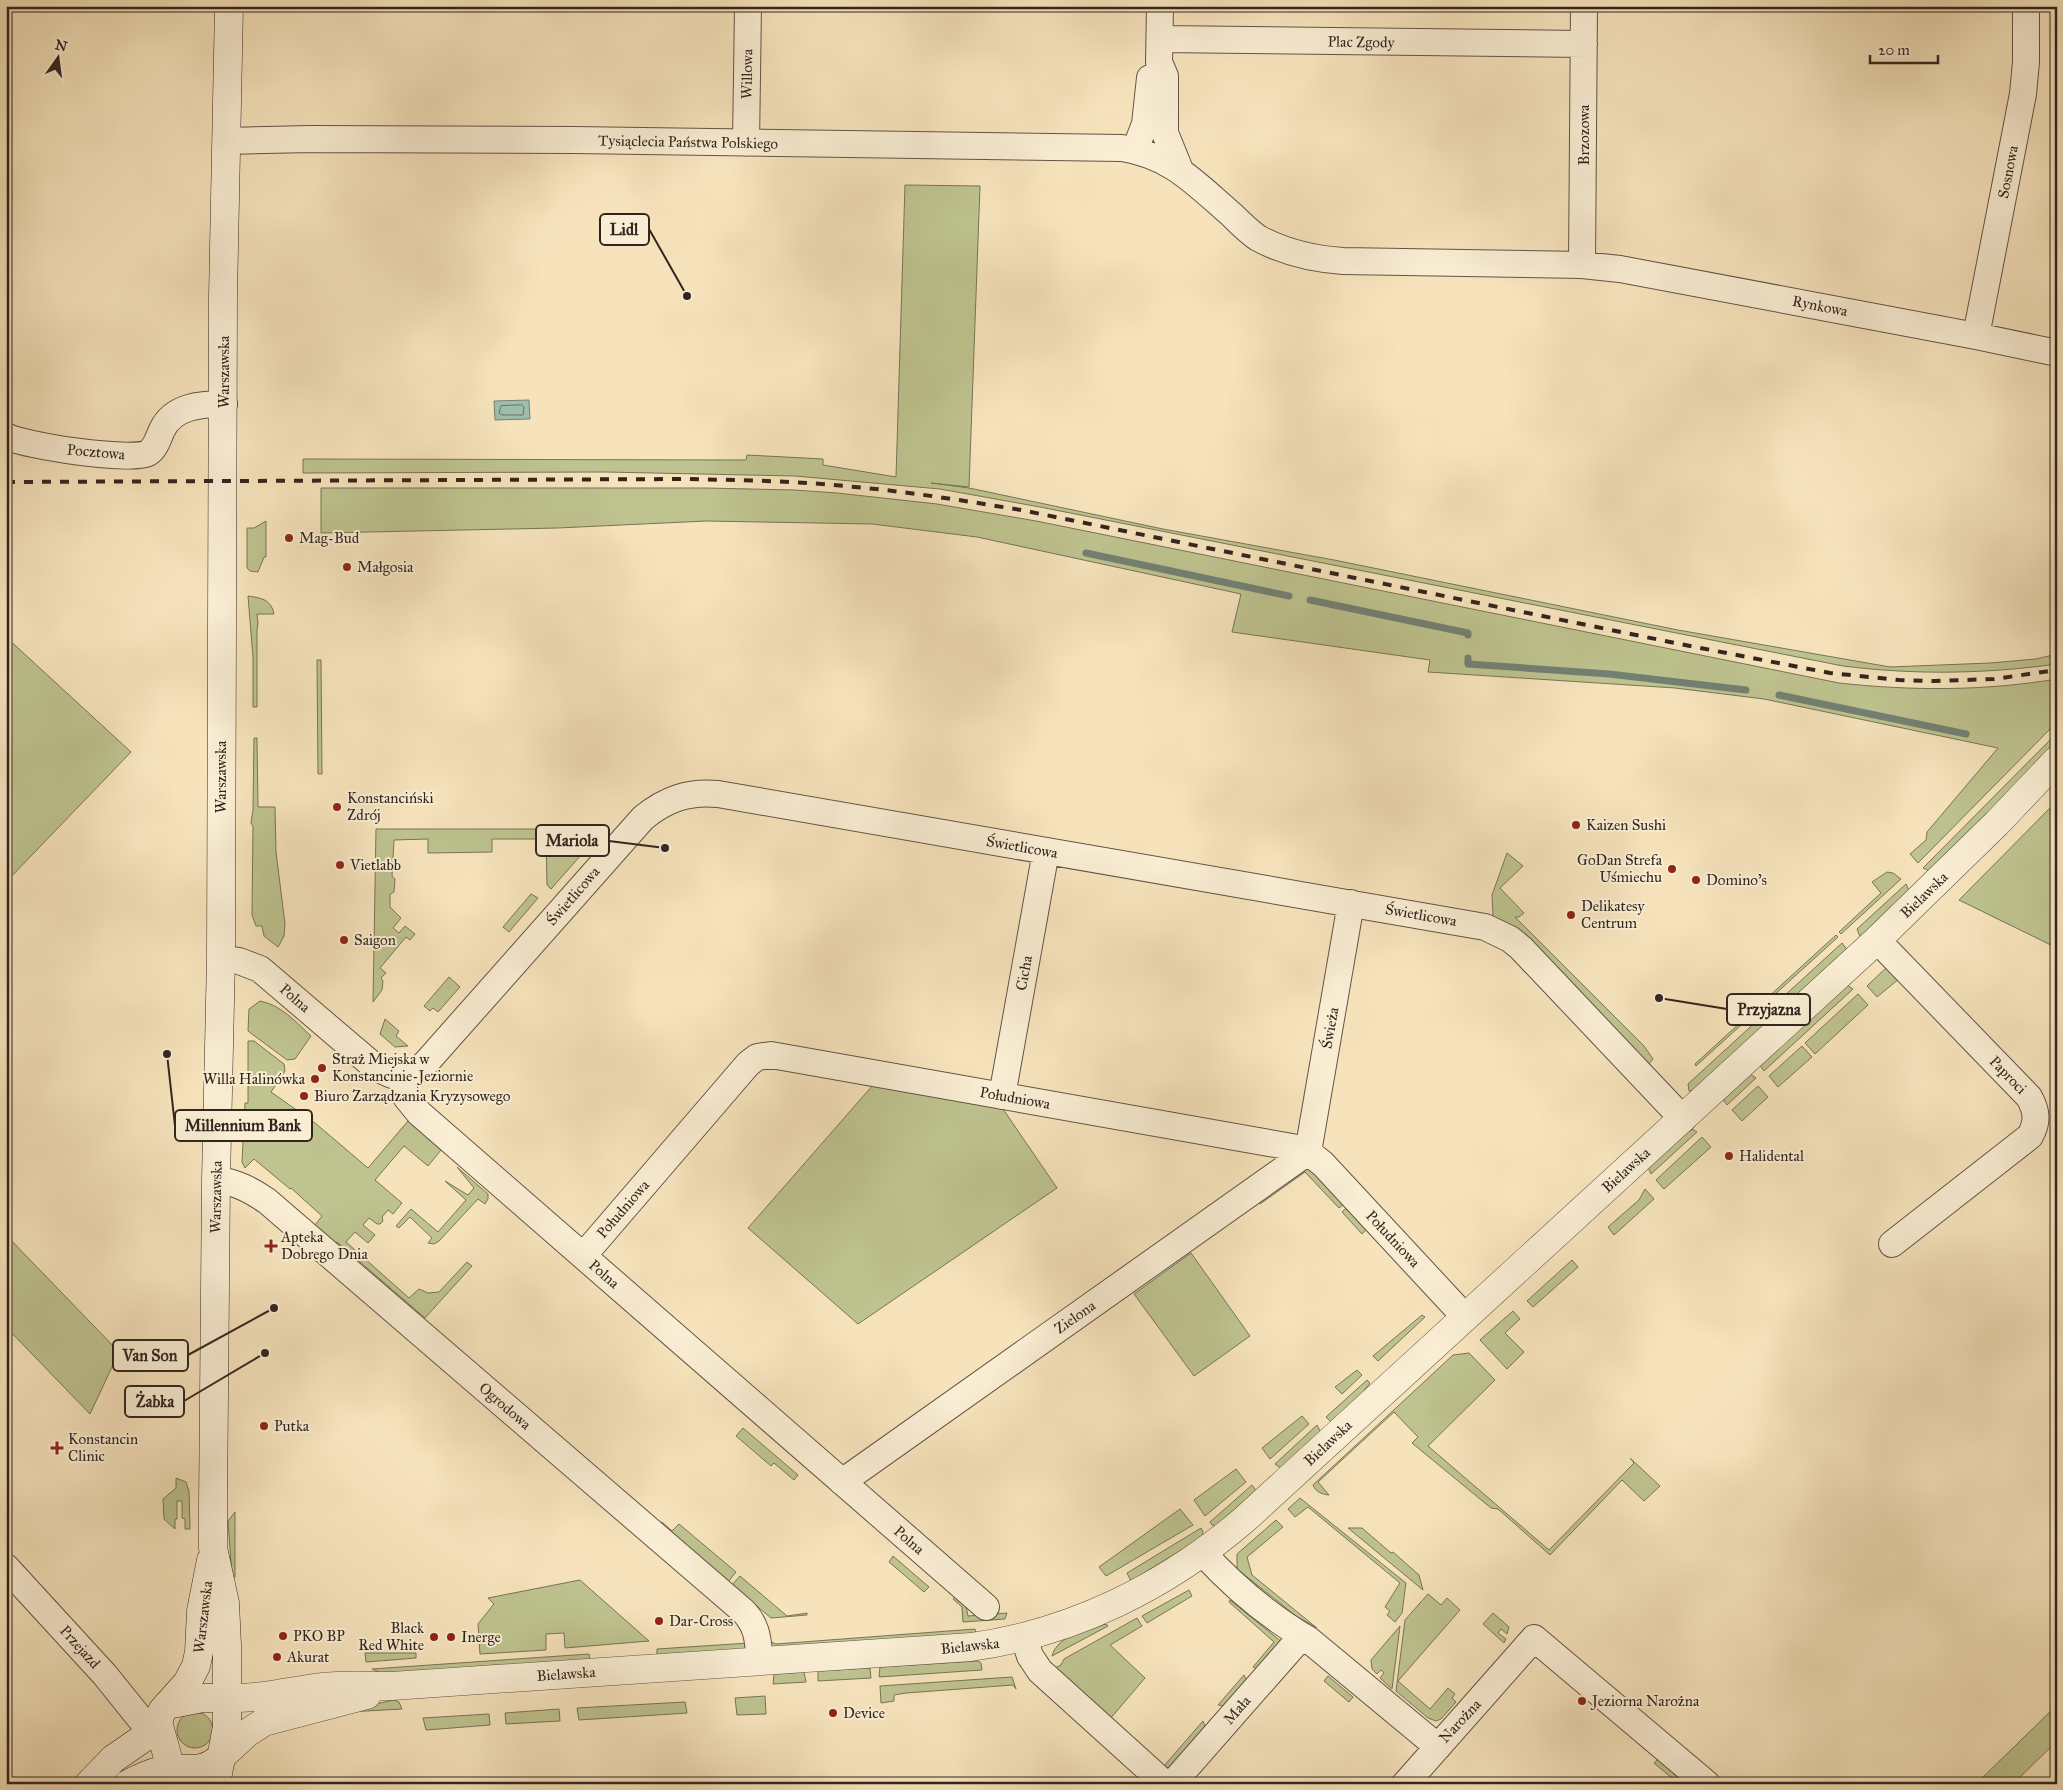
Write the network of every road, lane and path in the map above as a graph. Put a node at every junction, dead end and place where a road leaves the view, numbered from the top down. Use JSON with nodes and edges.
{"nodes":[{"id":1,"x":229,"y":6,"type":"edge"},
{"id":2,"x":748,"y":6,"type":"edge"},
{"id":3,"x":1160,"y":6,"type":"edge"},
{"id":4,"x":1584,"y":6,"type":"edge"},
{"id":5,"x":2026,"y":6,"type":"edge"},
{"id":6,"x":1584,"y":44,"type":"junction"},
{"id":7,"x":1160,"y":51,"type":"junction"},
{"id":8,"x":227,"y":141,"type":"junction"},
{"id":9,"x":746,"y":143,"type":"junction"},
{"id":10,"x":1142,"y":153,"type":"junction"},
{"id":11,"x":1180,"y":170,"type":"junction"},
{"id":12,"x":1582,"y":264,"type":"junction"},
{"id":13,"x":1976,"y":336,"type":"junction"},
{"id":14,"x":2057,"y":353,"type":"edge"},
{"id":15,"x":224,"y":404,"type":"junction"},
{"id":16,"x":6,"y":436,"type":"edge"},
{"id":17,"x":2057,"y":760,"type":"edge"},
{"id":18,"x":1046,"y":851,"type":"junction"},
{"id":19,"x":1352,"y":903,"type":"junction"},
{"id":20,"x":1878,"y":940,"type":"junction"},
{"id":21,"x":221,"y":958,"type":"junction"},
{"id":22,"x":401,"y":1077,"type":"junction"},
{"id":23,"x":1002,"y":1096,"type":"junction"},
{"id":24,"x":1683,"y":1119,"type":"junction"},
{"id":25,"x":1308,"y":1152,"type":"junction"},
{"id":26,"x":216,"y":1180,"type":"junction"},
{"id":27,"x":1892,"y":1244,"type":"dead end"},
{"id":28,"x":583,"y":1256,"type":"junction"},
{"id":29,"x":1465,"y":1317,"type":"junction"},
{"id":30,"x":842,"y":1482,"type":"junction"},
{"id":31,"x":213,"y":1548,"type":"junction"},
{"id":32,"x":1203,"y":1552,"type":"junction"},
{"id":33,"x":6,"y":1567,"type":"edge"},
{"id":34,"x":986,"y":1607,"type":"dead end"},
{"id":35,"x":1302,"y":1636,"type":"junction"},
{"id":36,"x":1024,"y":1638,"type":"junction"},
{"id":37,"x":760,"y":1661,"type":"junction"},
{"id":38,"x":392,"y":1686,"type":"junction"},
{"id":39,"x":227,"y":1698,"type":"junction"},
{"id":40,"x":158,"y":1720,"type":"junction"},
{"id":41,"x":1438,"y":1747,"type":"junction"},
{"id":42,"x":222,"y":1756,"type":"junction"},
{"id":43,"x":172,"y":1776,"type":"edge"},
{"id":44,"x":89,"y":1784,"type":"edge"},
{"id":45,"x":128,"y":1784,"type":"edge"},
{"id":46,"x":216,"y":1784,"type":"edge"},
{"id":47,"x":1165,"y":1784,"type":"edge"},
{"id":48,"x":1172,"y":1784,"type":"edge"},
{"id":49,"x":1405,"y":1784,"type":"edge"},
{"id":50,"x":1707,"y":1784,"type":"edge"}],
"edges":[{"from":1,"to":8,"type":"street","name":"Warszawska"},
{"from":2,"to":9,"type":"street","name":"Willowa"},
{"from":3,"to":7,"type":"street"},
{"from":4,"to":6,"type":"street","name":"Brzozowa"},
{"from":5,"to":13,"type":"street","name":"Sosnowa"},
{"from":6,"to":7,"type":"street","name":"Plac Zgody"},
{"from":6,"to":12,"type":"street","name":"Brzozowa"},
{"from":7,"to":10,"type":"street"},
{"from":7,"to":11,"type":"street"},
{"from":8,"to":9,"type":"street","name":"Tysiąclecia Państwa Polskiego"},
{"from":8,"to":15,"type":"street","name":"Warszawska"},
{"from":9,"to":10,"type":"street","name":"Tysiąclecia Państwa Polskiego"},
{"from":10,"to":11,"type":"street"},
{"from":11,"to":12,"type":"street"},
{"from":12,"to":13,"type":"street","name":"Rynkowa"},
{"from":13,"to":14,"type":"street","name":"Rynkowa"},
{"from":15,"to":16,"type":"street","name":"Pocztowa"},
{"from":15,"to":21,"type":"street","name":"Warszawska"},
{"from":17,"to":20,"type":"street","name":"Bielawska"},
{"from":18,"to":19,"type":"street","name":"Świetlicowa"},
{"from":18,"to":22,"type":"street","name":"Świetlicowa"},
{"from":18,"to":23,"type":"street","name":"Cicha"},
{"from":19,"to":24,"type":"street","name":"Świetlicowa"},
{"from":19,"to":25,"type":"street","name":"Świeża"},
{"from":20,"to":24,"type":"street","name":"Bielawska"},
{"from":20,"to":27,"type":"street","name":"Paproci"},
{"from":21,"to":22,"type":"street","name":"Polna"},
{"from":21,"to":26,"type":"street","name":"Warszawska"},
{"from":22,"to":28,"type":"street","name":"Polna"},
{"from":23,"to":25,"type":"street","name":"Południowa"},
{"from":23,"to":28,"type":"street","name":"Południowa"},
{"from":24,"to":29,"type":"street","name":"Bielawska"},
{"from":25,"to":29,"type":"street","name":"Południowa"},
{"from":25,"to":30,"type":"street","name":"Zielona"},
{"from":26,"to":31,"type":"street","name":"Warszawska"},
{"from":26,"to":37,"type":"street","name":"Ogrodowa"},
{"from":28,"to":30,"type":"street","name":"Polna"},
{"from":29,"to":32,"type":"street","name":"Bielawska"},
{"from":30,"to":34,"type":"street","name":"Polna"},
{"from":31,"to":39,"type":"street","name":"Warszawska"},
{"from":31,"to":40,"type":"street","name":"Warszawska"},
{"from":32,"to":35,"type":"street","name":"Narożna"},
{"from":32,"to":36,"type":"street","name":"Bielawska"},
{"from":33,"to":40,"type":"street","name":"Przejazd"},
{"from":35,"to":41,"type":"street","name":"Narożna"},
{"from":35,"to":48,"type":"street","name":"Mała"},
{"from":36,"to":37,"type":"street","name":"Bielawska"},
{"from":36,"to":47,"type":"street"},
{"from":37,"to":38,"type":"street","name":"Bielawska"},
{"from":38,"to":39,"type":"street","name":"Bielawska"},
{"from":38,"to":42,"type":"street","name":"Bielawska"},
{"from":39,"to":40,"type":"street","name":"Bielawska"},
{"from":39,"to":42,"type":"street","name":"Warszawska"},
{"from":40,"to":43,"type":"street"},
{"from":40,"to":44,"type":"street","name":"Warszawska"},
{"from":41,"to":49,"type":"street"},
{"from":41,"to":50,"type":"street","name":"Narożna"},
{"from":42,"to":43,"type":"street","name":"Bielawska"},
{"from":42,"to":46,"type":"street"},
{"from":43,"to":45,"type":"street","name":"Bielawska"}]}
